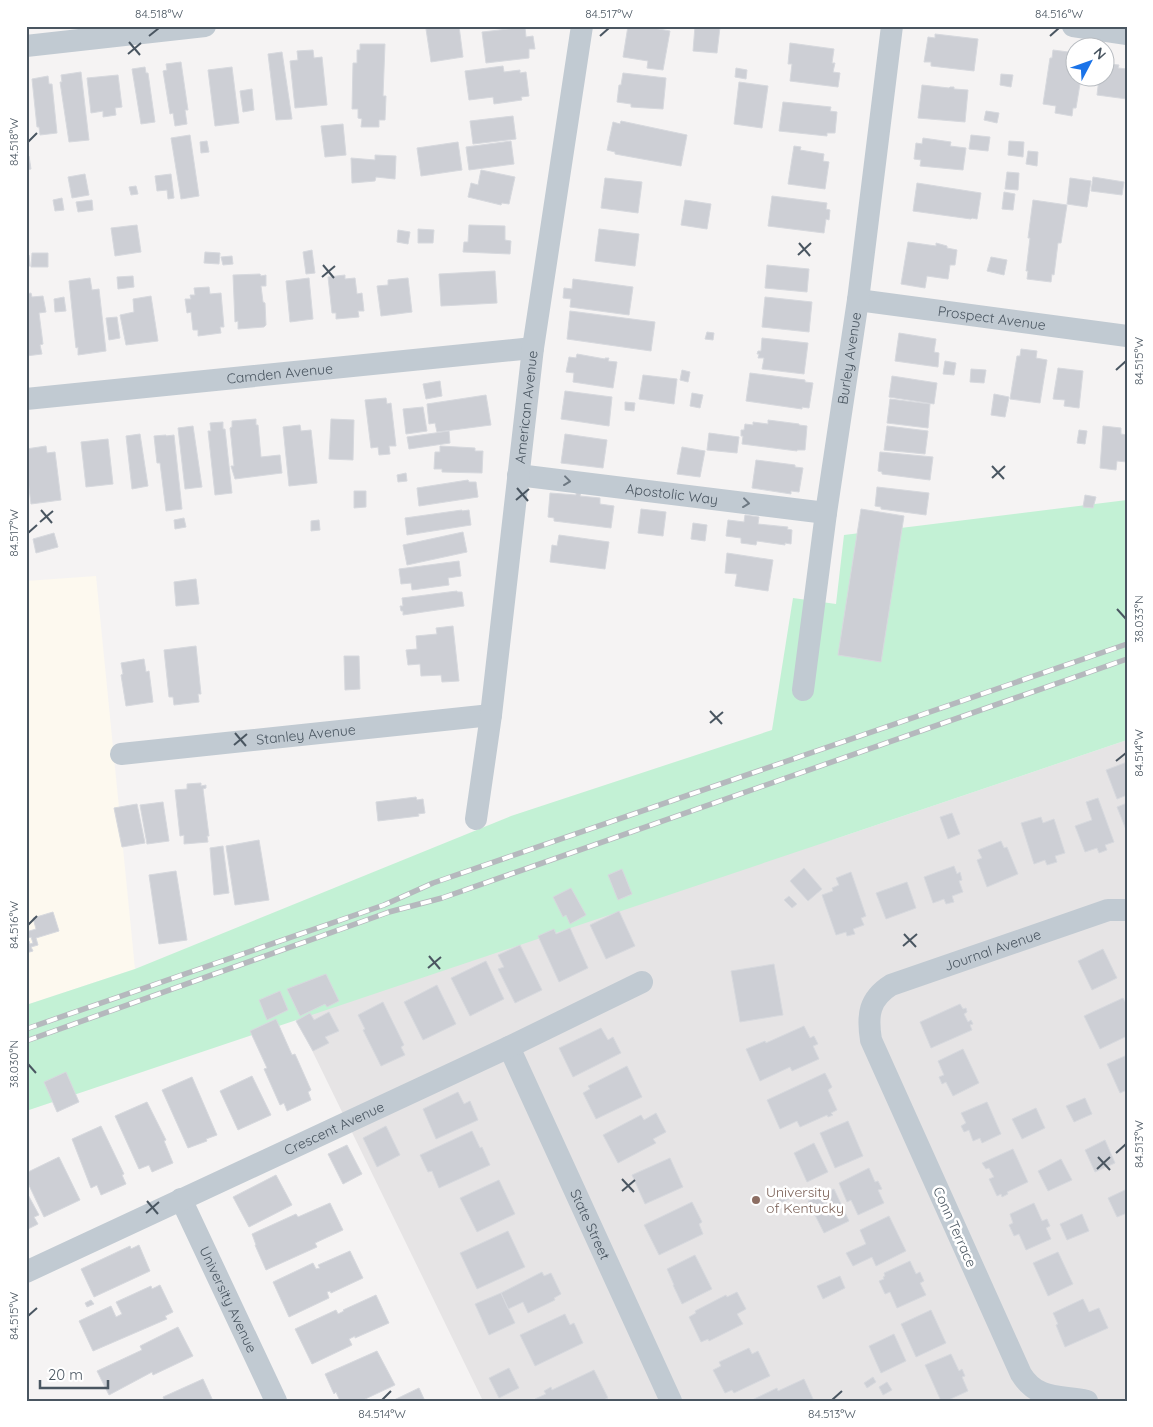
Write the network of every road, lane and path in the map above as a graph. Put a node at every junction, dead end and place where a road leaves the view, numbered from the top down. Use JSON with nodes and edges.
{"nodes":[{"id":1,"x":205,"y":26,"type":"edge"},
{"id":2,"x":582,"y":26,"type":"edge"},
{"id":3,"x":892,"y":26,"type":"edge"},
{"id":4,"x":1073,"y":26,"type":"edge"},
{"id":5,"x":1127,"y":34,"type":"edge"},
{"id":6,"x":26,"y":46,"type":"edge"},
{"id":7,"x":858,"y":300,"type":"junction"},
{"id":8,"x":1127,"y":336,"type":"edge"},
{"id":9,"x":533,"y":348,"type":"junction"},
{"id":10,"x":26,"y":399,"type":"edge"},
{"id":11,"x":518,"y":475,"type":"junction"},
{"id":12,"x":826,"y":513,"type":"junction"},
{"id":13,"x":803,"y":690,"type":"dead end"},
{"id":14,"x":491,"y":714,"type":"junction"},
{"id":15,"x":121,"y":754,"type":"dead end"},
{"id":16,"x":476,"y":819,"type":"dead end"},
{"id":17,"x":1127,"y":910,"type":"edge"},
{"id":18,"x":642,"y":982,"type":"dead end"},
{"id":19,"x":870,"y":1008,"type":"joint"},
{"id":20,"x":509,"y":1047,"type":"junction"},
{"id":21,"x":181,"y":1199,"type":"junction"},
{"id":22,"x":26,"y":1272,"type":"edge"},
{"id":23,"x":276,"y":1401,"type":"edge"},
{"id":24,"x":671,"y":1401,"type":"edge"},
{"id":25,"x":1087,"y":1401,"type":"edge"}],
"edges":[{"from":1,"to":6,"type":"street"},
{"from":2,"to":9,"type":"street","name":"American Avenue"},
{"from":3,"to":7,"type":"street","name":"Burley Avenue"},
{"from":4,"to":5,"type":"street"},
{"from":7,"to":8,"type":"street","name":"Prospect Avenue"},
{"from":7,"to":12,"type":"street","name":"Burley Avenue"},
{"from":9,"to":10,"type":"street","name":"Camden Avenue"},
{"from":9,"to":11,"type":"street","name":"American Avenue"},
{"from":11,"to":12,"type":"street","name":"Apostolic Way","one_way":true},
{"from":11,"to":14,"type":"street","name":"American Avenue"},
{"from":12,"to":13,"type":"street","name":"Burley Avenue"},
{"from":14,"to":15,"type":"street","name":"Stanley Avenue"},
{"from":14,"to":16,"type":"street","name":"American Avenue"},
{"from":17,"to":19,"type":"street","name":"Journal Avenue"},
{"from":18,"to":20,"type":"street","name":"Crescent Avenue"},
{"from":19,"to":25,"type":"street","name":"Conn Terrace"},
{"from":20,"to":21,"type":"street","name":"Crescent Avenue"},
{"from":20,"to":24,"type":"street","name":"State Street"},
{"from":21,"to":22,"type":"street","name":"Crescent Avenue"},
{"from":21,"to":23,"type":"street","name":"University Avenue"}]}
